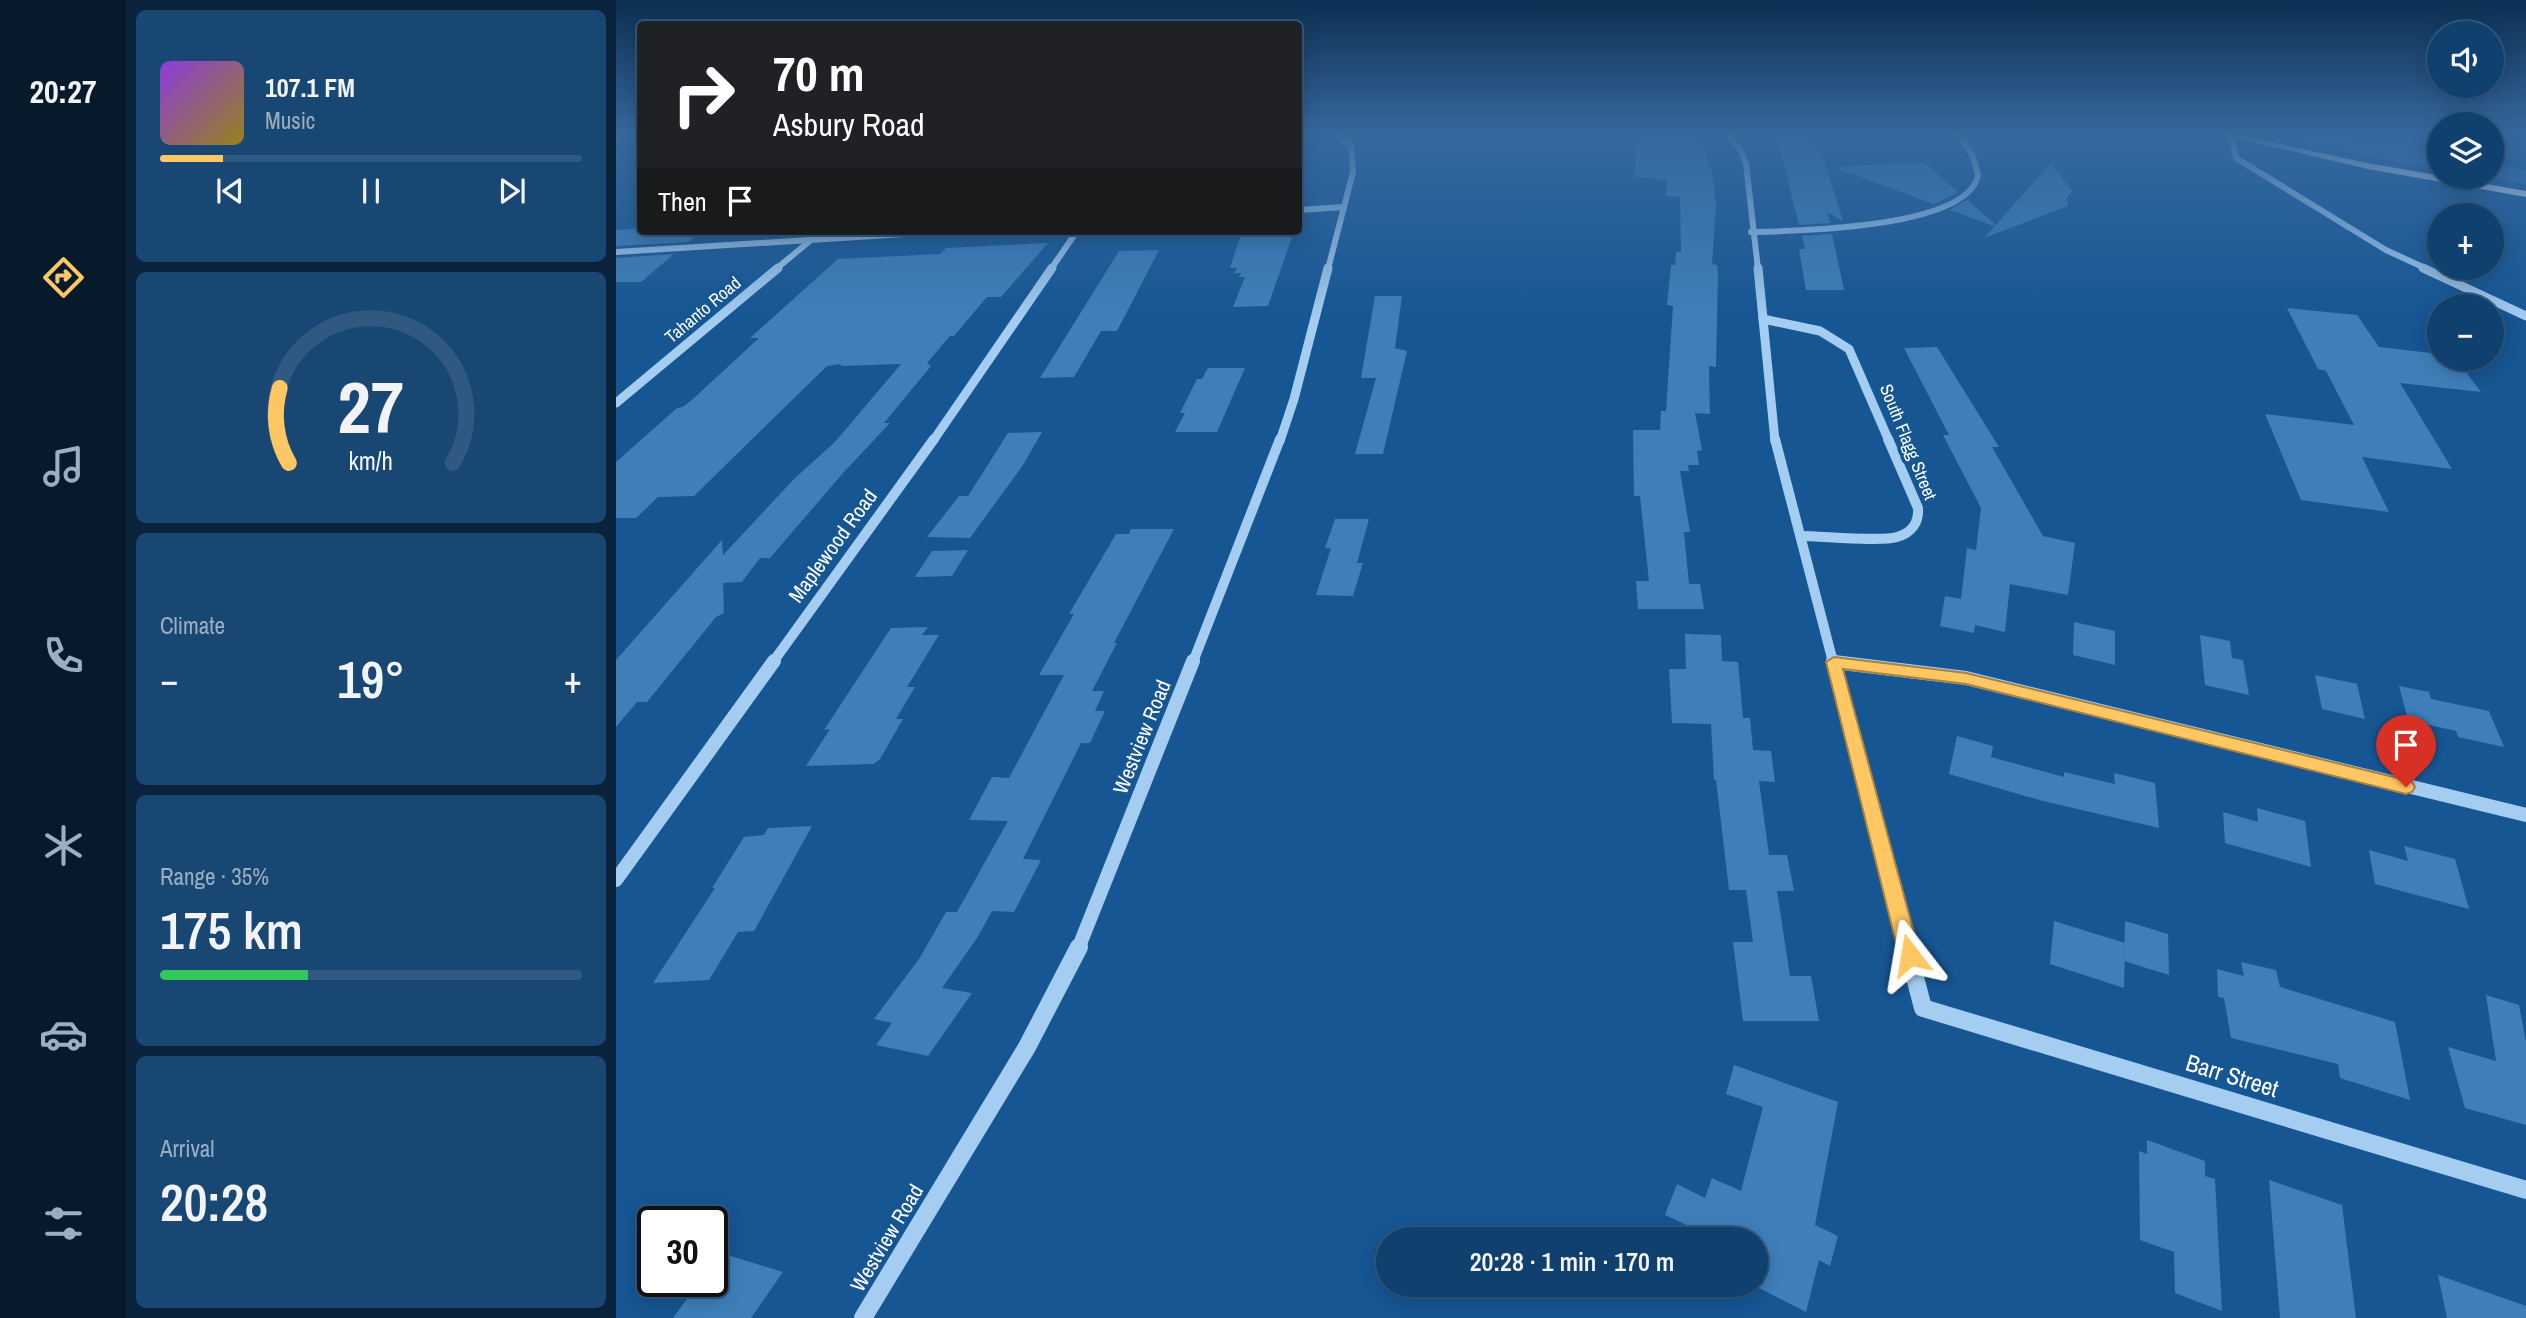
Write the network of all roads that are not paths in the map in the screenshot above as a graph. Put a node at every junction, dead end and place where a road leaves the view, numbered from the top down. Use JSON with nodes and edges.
{"nodes":[{"id":1,"x":1346,"y":198,"type":"edge"},
{"id":2,"x":1748,"y":198,"type":"edge"},
{"id":3,"x":1959,"y":198,"type":"edge"},
{"id":4,"x":2299,"y":198,"type":"edge"},
{"id":5,"x":1344,"y":207,"type":"junction"},
{"id":6,"x":1302,"y":210,"type":"edge"},
{"id":7,"x":1751,"y":232,"type":"junction"},
{"id":8,"x":887,"y":235,"type":"edge"},
{"id":9,"x":1074,"y":235,"type":"edge"},
{"id":10,"x":811,"y":240,"type":"junction"},
{"id":11,"x":616,"y":252,"type":"edge"},
{"id":12,"x":2526,"y":316,"type":"edge"},
{"id":13,"x":1763,"y":319,"type":"junction"},
{"id":14,"x":616,"y":404,"type":"edge"},
{"id":15,"x":1801,"y":536,"type":"junction"},
{"id":16,"x":1834,"y":662,"type":"junction"},
{"id":17,"x":2526,"y":815,"type":"edge"},
{"id":18,"x":616,"y":880,"type":"edge"},
{"id":19,"x":1923,"y":1008,"type":"joint"},
{"id":20,"x":2526,"y":1190,"type":"edge"},
{"id":21,"x":863,"y":1318,"type":"edge"}],
"edges":[{"from":1,"to":5,"type":"street","name":"Westview Road"},
{"from":2,"to":7,"type":"street"},
{"from":3,"to":7,"type":"street"},
{"from":4,"to":12,"type":"street"},
{"from":5,"to":6,"type":"street"},
{"from":5,"to":21,"type":"street","name":"Westview Road"},
{"from":7,"to":13,"type":"street"},
{"from":8,"to":10,"type":"street"},
{"from":9,"to":18,"type":"street","name":"Maplewood Road"},
{"from":10,"to":11,"type":"street"},
{"from":10,"to":14,"type":"street","name":"Tahanto Road"},
{"from":13,"to":15,"type":"street"},
{"from":13,"to":15,"type":"street","name":"South Flagg Street"},
{"from":15,"to":16,"type":"street"},
{"from":16,"to":17,"type":"street"},
{"from":16,"to":19,"type":"street"},
{"from":19,"to":20,"type":"street","name":"Barr Street"}]}
